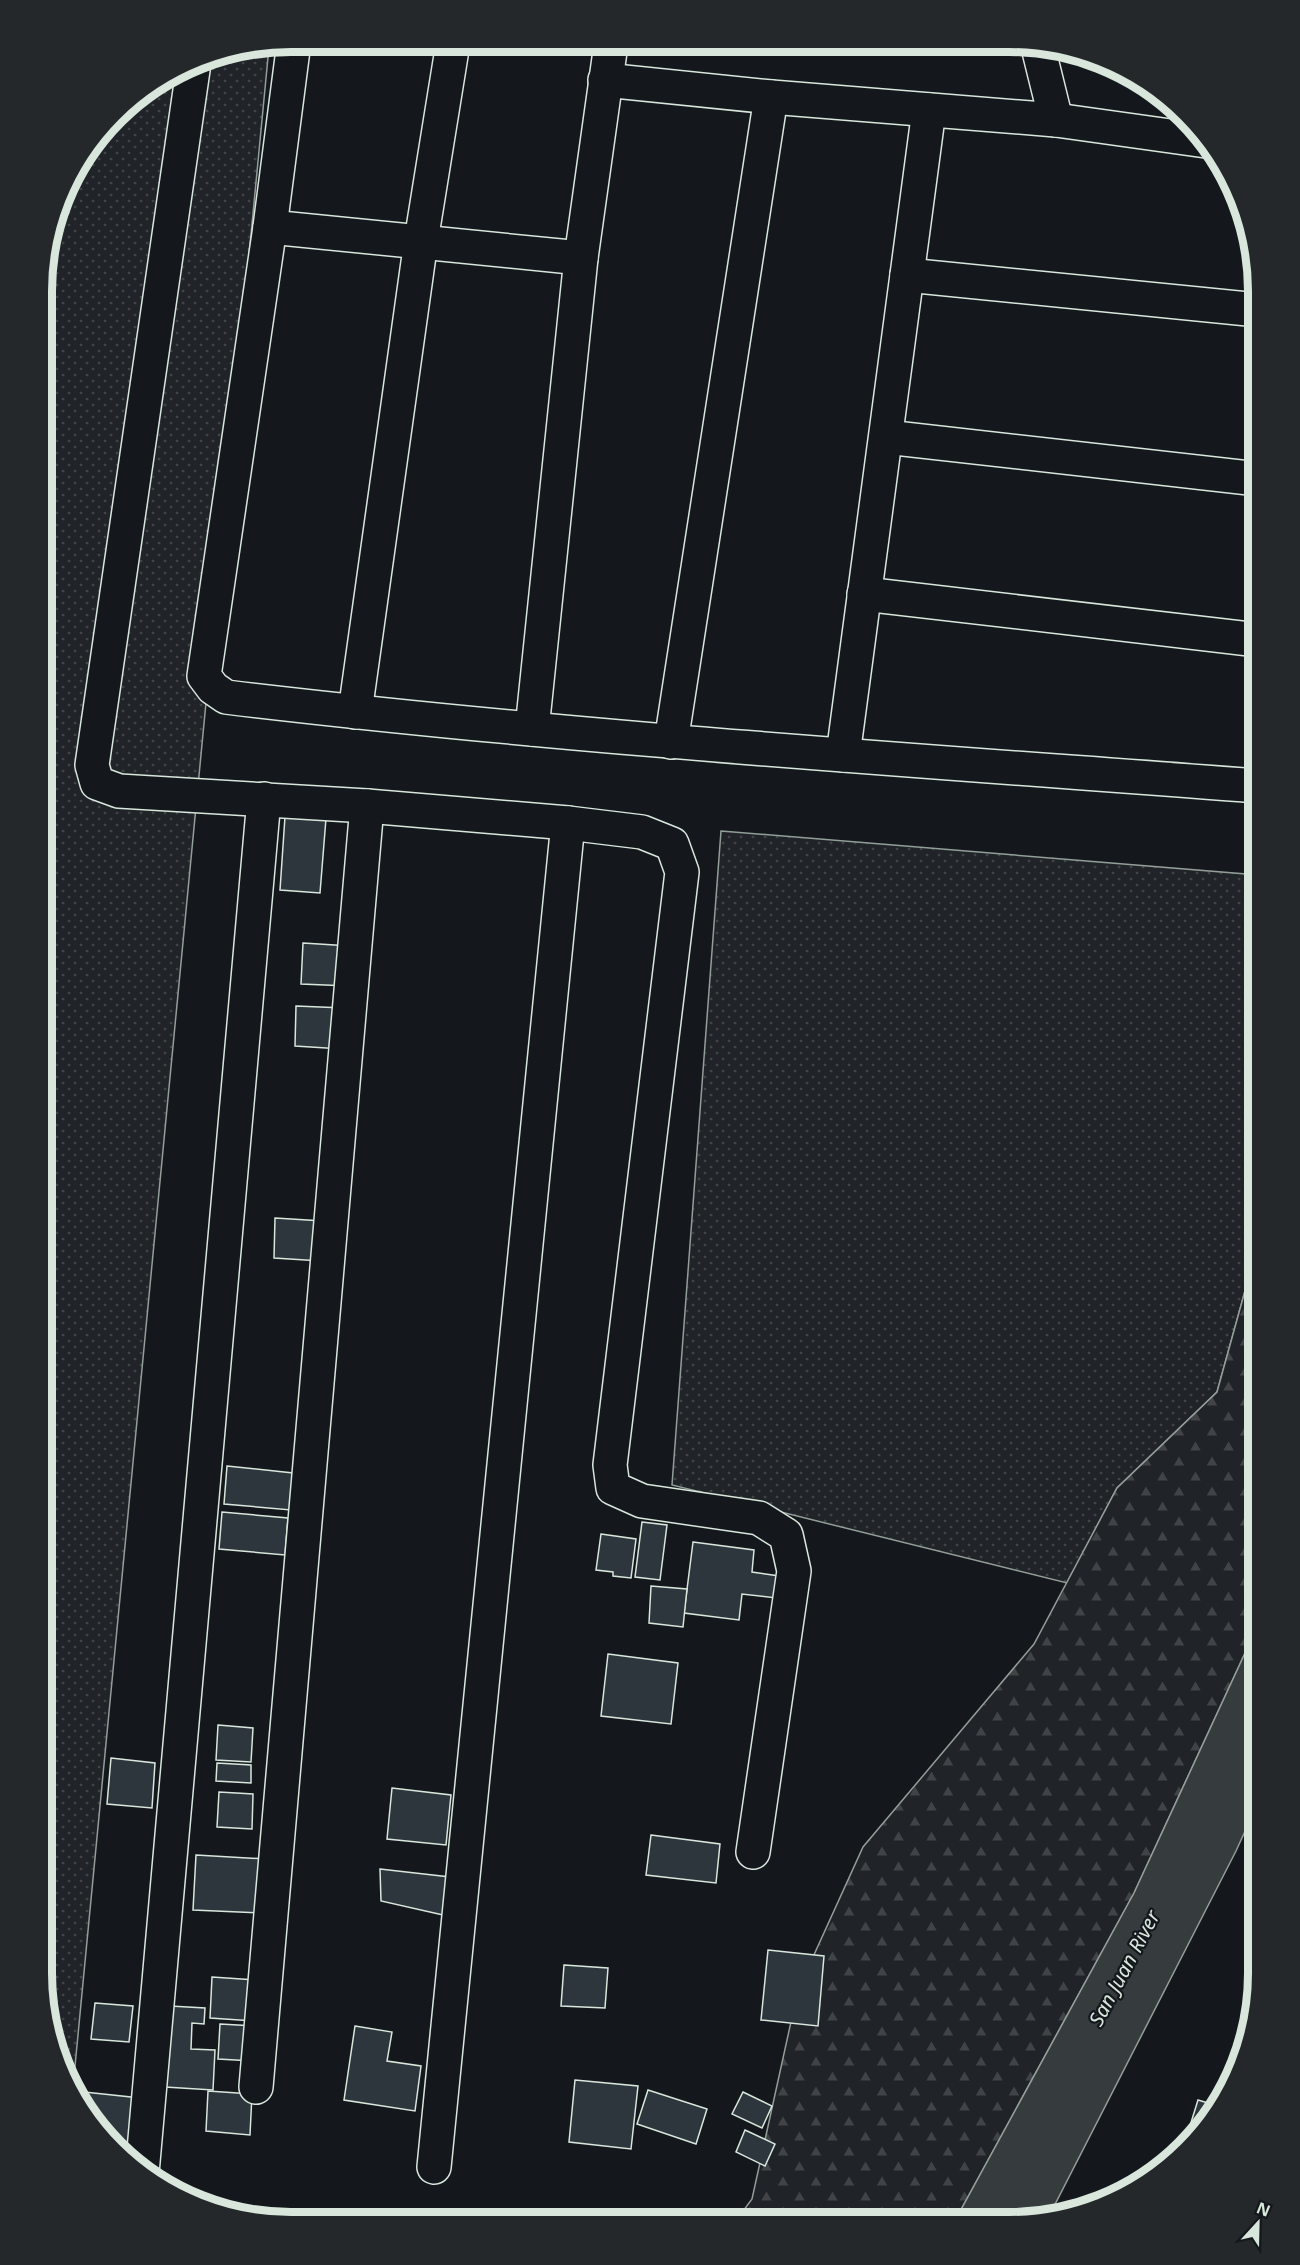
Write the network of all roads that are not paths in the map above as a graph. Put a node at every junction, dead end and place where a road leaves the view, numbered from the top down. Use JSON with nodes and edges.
{"nodes":[{"id":1,"x":293,"y":52,"type":"edge"},
{"id":2,"x":452,"y":52,"type":"edge"},
{"id":3,"x":609,"y":52,"type":"edge"},
{"id":4,"x":1040,"y":55,"type":"edge"},
{"id":5,"x":192,"y":74,"type":"edge"},
{"id":6,"x":605,"y":80,"type":"junction"},
{"id":7,"x":771,"y":97,"type":"junction"},
{"id":8,"x":929,"y":110,"type":"junction"},
{"id":9,"x":1056,"y":120,"type":"junction"},
{"id":10,"x":1192,"y":139,"type":"edge"},
{"id":11,"x":270,"y":227,"type":"junction"},
{"id":12,"x":421,"y":241,"type":"junction"},
{"id":13,"x":581,"y":258,"type":"junction"},
{"id":14,"x":907,"y":275,"type":"junction"},
{"id":15,"x":1248,"y":309,"type":"edge"},
{"id":16,"x":886,"y":437,"type":"junction"},
{"id":17,"x":1248,"y":478,"type":"edge"},
{"id":18,"x":864,"y":594,"type":"junction"},
{"id":19,"x":1248,"y":639,"type":"edge"},
{"id":20,"x":355,"y":712,"type":"junction"},
{"id":21,"x":532,"y":729,"type":"junction"},
{"id":22,"x":671,"y":742,"type":"junction"},
{"id":23,"x":843,"y":755,"type":"junction"},
{"id":24,"x":1248,"y":785,"type":"edge"},
{"id":25,"x":264,"y":799,"type":"junction"},
{"id":26,"x":367,"y":806,"type":"junction"},
{"id":27,"x":568,"y":823,"type":"junction"},
{"id":28,"x":753,"y":1851,"type":"dead end"},
{"id":29,"x":256,"y":2087,"type":"dead end"},
{"id":30,"x":143,"y":2161,"type":"edge"},
{"id":31,"x":434,"y":2167,"type":"dead end"}],
"edges":[{"from":1,"to":11,"type":"street"},
{"from":2,"to":12,"type":"street"},
{"from":3,"to":6,"type":"street"},
{"from":4,"to":9,"type":"street"},
{"from":5,"to":25,"type":"street"},
{"from":6,"to":7,"type":"street"},
{"from":6,"to":13,"type":"street"},
{"from":7,"to":8,"type":"street"},
{"from":7,"to":22,"type":"street"},
{"from":8,"to":9,"type":"street"},
{"from":8,"to":14,"type":"street"},
{"from":9,"to":10,"type":"street"},
{"from":11,"to":12,"type":"street"},
{"from":11,"to":20,"type":"street"},
{"from":12,"to":13,"type":"street"},
{"from":12,"to":20,"type":"street"},
{"from":13,"to":21,"type":"street"},
{"from":14,"to":15,"type":"street"},
{"from":14,"to":16,"type":"street"},
{"from":16,"to":17,"type":"street"},
{"from":16,"to":18,"type":"street"},
{"from":18,"to":19,"type":"street"},
{"from":18,"to":23,"type":"street"},
{"from":20,"to":21,"type":"street"},
{"from":21,"to":22,"type":"street"},
{"from":22,"to":23,"type":"street"},
{"from":23,"to":24,"type":"street"},
{"from":25,"to":26,"type":"street"},
{"from":25,"to":30,"type":"street"},
{"from":26,"to":27,"type":"street"},
{"from":26,"to":29,"type":"street"},
{"from":27,"to":28,"type":"street"},
{"from":27,"to":31,"type":"street"}]}
